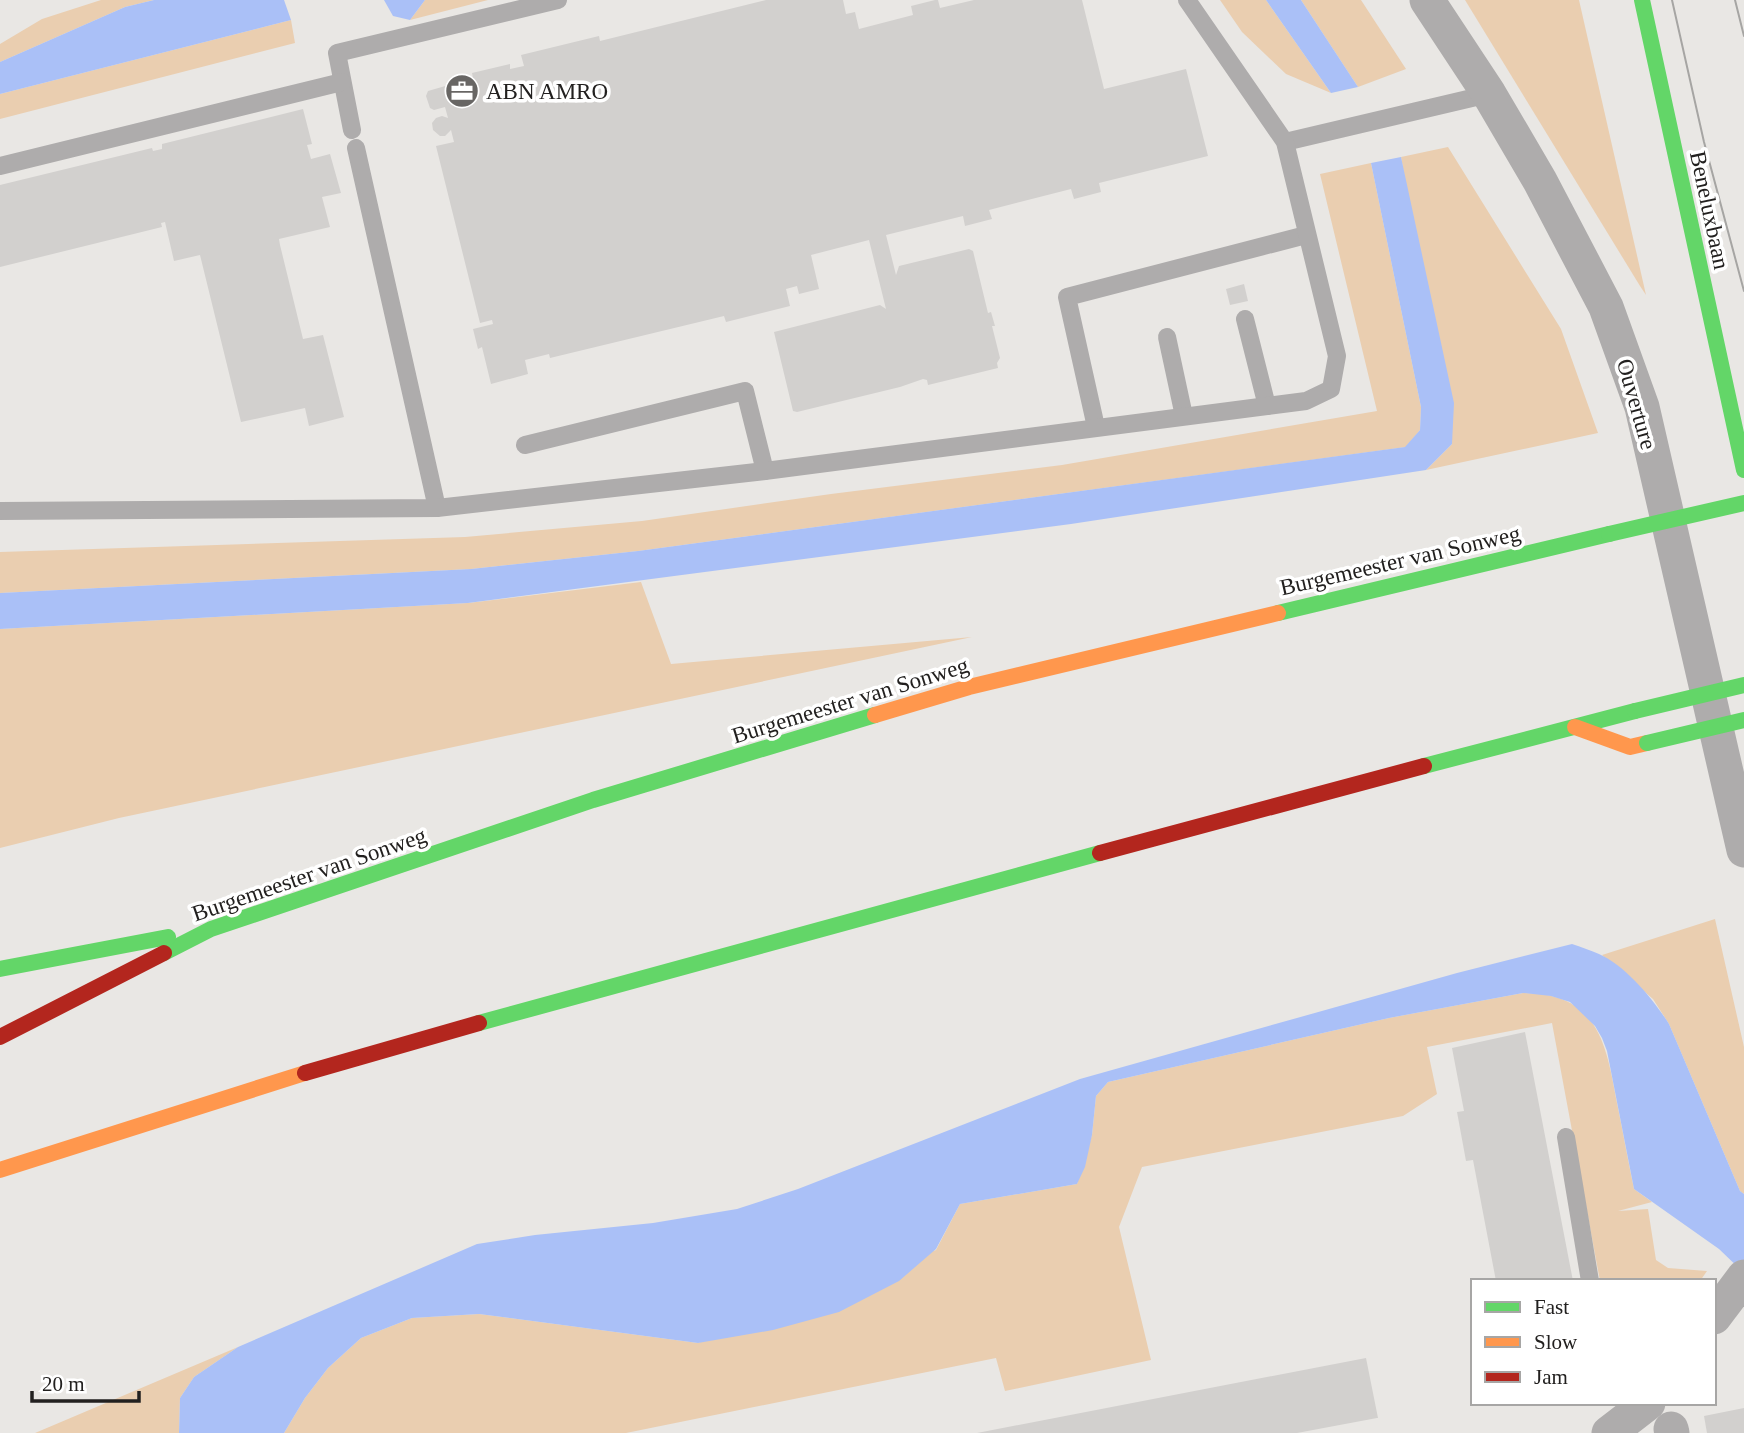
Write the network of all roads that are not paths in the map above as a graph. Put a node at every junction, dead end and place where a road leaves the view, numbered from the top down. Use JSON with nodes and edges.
{"nodes":[{"id":1,"x":558,"y":0,"type":"edge"},
{"id":2,"x":1186,"y":0,"type":"edge"},
{"id":3,"x":1427,"y":0,"type":"edge"},
{"id":4,"x":1642,"y":0,"type":"edge"},
{"id":5,"x":342,"y":82,"type":"junction"},
{"id":6,"x":1489,"y":94,"type":"junction"},
{"id":7,"x":352,"y":130,"type":"dead end"},
{"id":8,"x":1285,"y":142,"type":"junction"},
{"id":9,"x":356,"y":148,"type":"dead end"},
{"id":10,"x":0,"y":166,"type":"edge"},
{"id":11,"x":1307,"y":235,"type":"junction"},
{"id":12,"x":1245,"y":319,"type":"dead end"},
{"id":13,"x":1167,"y":337,"type":"dead end"},
{"id":14,"x":1267,"y":406,"type":"junction"},
{"id":15,"x":1184,"y":416,"type":"junction"},
{"id":16,"x":1096,"y":427,"type":"junction"},
{"id":17,"x":525,"y":445,"type":"dead end"},
{"id":18,"x":1744,"y":470,"type":"edge"},
{"id":19,"x":765,"y":471,"type":"junction"},
{"id":20,"x":1744,"y":503,"type":"edge"},
{"id":21,"x":437,"y":508,"type":"junction"},
{"id":22,"x":0,"y":511,"type":"edge"},
{"id":23,"x":1744,"y":685,"type":"edge"},
{"id":24,"x":1744,"y":720,"type":"edge"},
{"id":25,"x":1575,"y":727,"type":"junction"},
{"id":26,"x":1744,"y":850,"type":"edge"},
{"id":27,"x":211,"y":929,"type":"junction"},
{"id":28,"x":0,"y":969,"type":"edge"},
{"id":29,"x":0,"y":1037,"type":"edge"},
{"id":30,"x":1566,"y":1137,"type":"dead end"},
{"id":31,"x":0,"y":1171,"type":"edge"},
{"id":32,"x":1744,"y":1277,"type":"edge"},
{"id":33,"x":1590,"y":1279,"type":"edge"},
{"id":34,"x":1716,"y":1314,"type":"edge"},
{"id":35,"x":1645,"y":1405,"type":"edge"},
{"id":36,"x":1609,"y":1433,"type":"edge"}],
"edges":[{"from":1,"to":5,"type":"lane"},
{"from":2,"to":8,"type":"lane"},
{"from":3,"to":6,"type":"street","name":"Ouverture"},
{"from":4,"to":18,"type":"main road","name":"Beneluxbaan"},
{"from":5,"to":7,"type":"lane"},
{"from":5,"to":10,"type":"lane"},
{"from":6,"to":8,"type":"lane"},
{"from":6,"to":26,"type":"street","name":"Ouverture"},
{"from":8,"to":11,"type":"lane"},
{"from":9,"to":21,"type":"lane"},
{"from":11,"to":14,"type":"lane"},
{"from":11,"to":16,"type":"lane"},
{"from":12,"to":14,"type":"lane"},
{"from":13,"to":15,"type":"lane"},
{"from":14,"to":15,"type":"lane"},
{"from":15,"to":16,"type":"lane"},
{"from":16,"to":19,"type":"lane"},
{"from":17,"to":19,"type":"lane"},
{"from":19,"to":21,"type":"lane"},
{"from":20,"to":27,"type":"main road","name":"Burgemeester van Sonweg","bridge":true},
{"from":21,"to":22,"type":"lane"},
{"from":23,"to":25,"type":"main road","bridge":true},
{"from":24,"to":25,"type":"main road","bridge":true},
{"from":25,"to":31,"type":"main road"},
{"from":27,"to":28,"type":"main road"},
{"from":27,"to":29,"type":"main road","name":"Burgemeester van Sonweg"},
{"from":30,"to":33,"type":"lane"},
{"from":32,"to":34,"type":"street"},
{"from":35,"to":36,"type":"street"}]}
